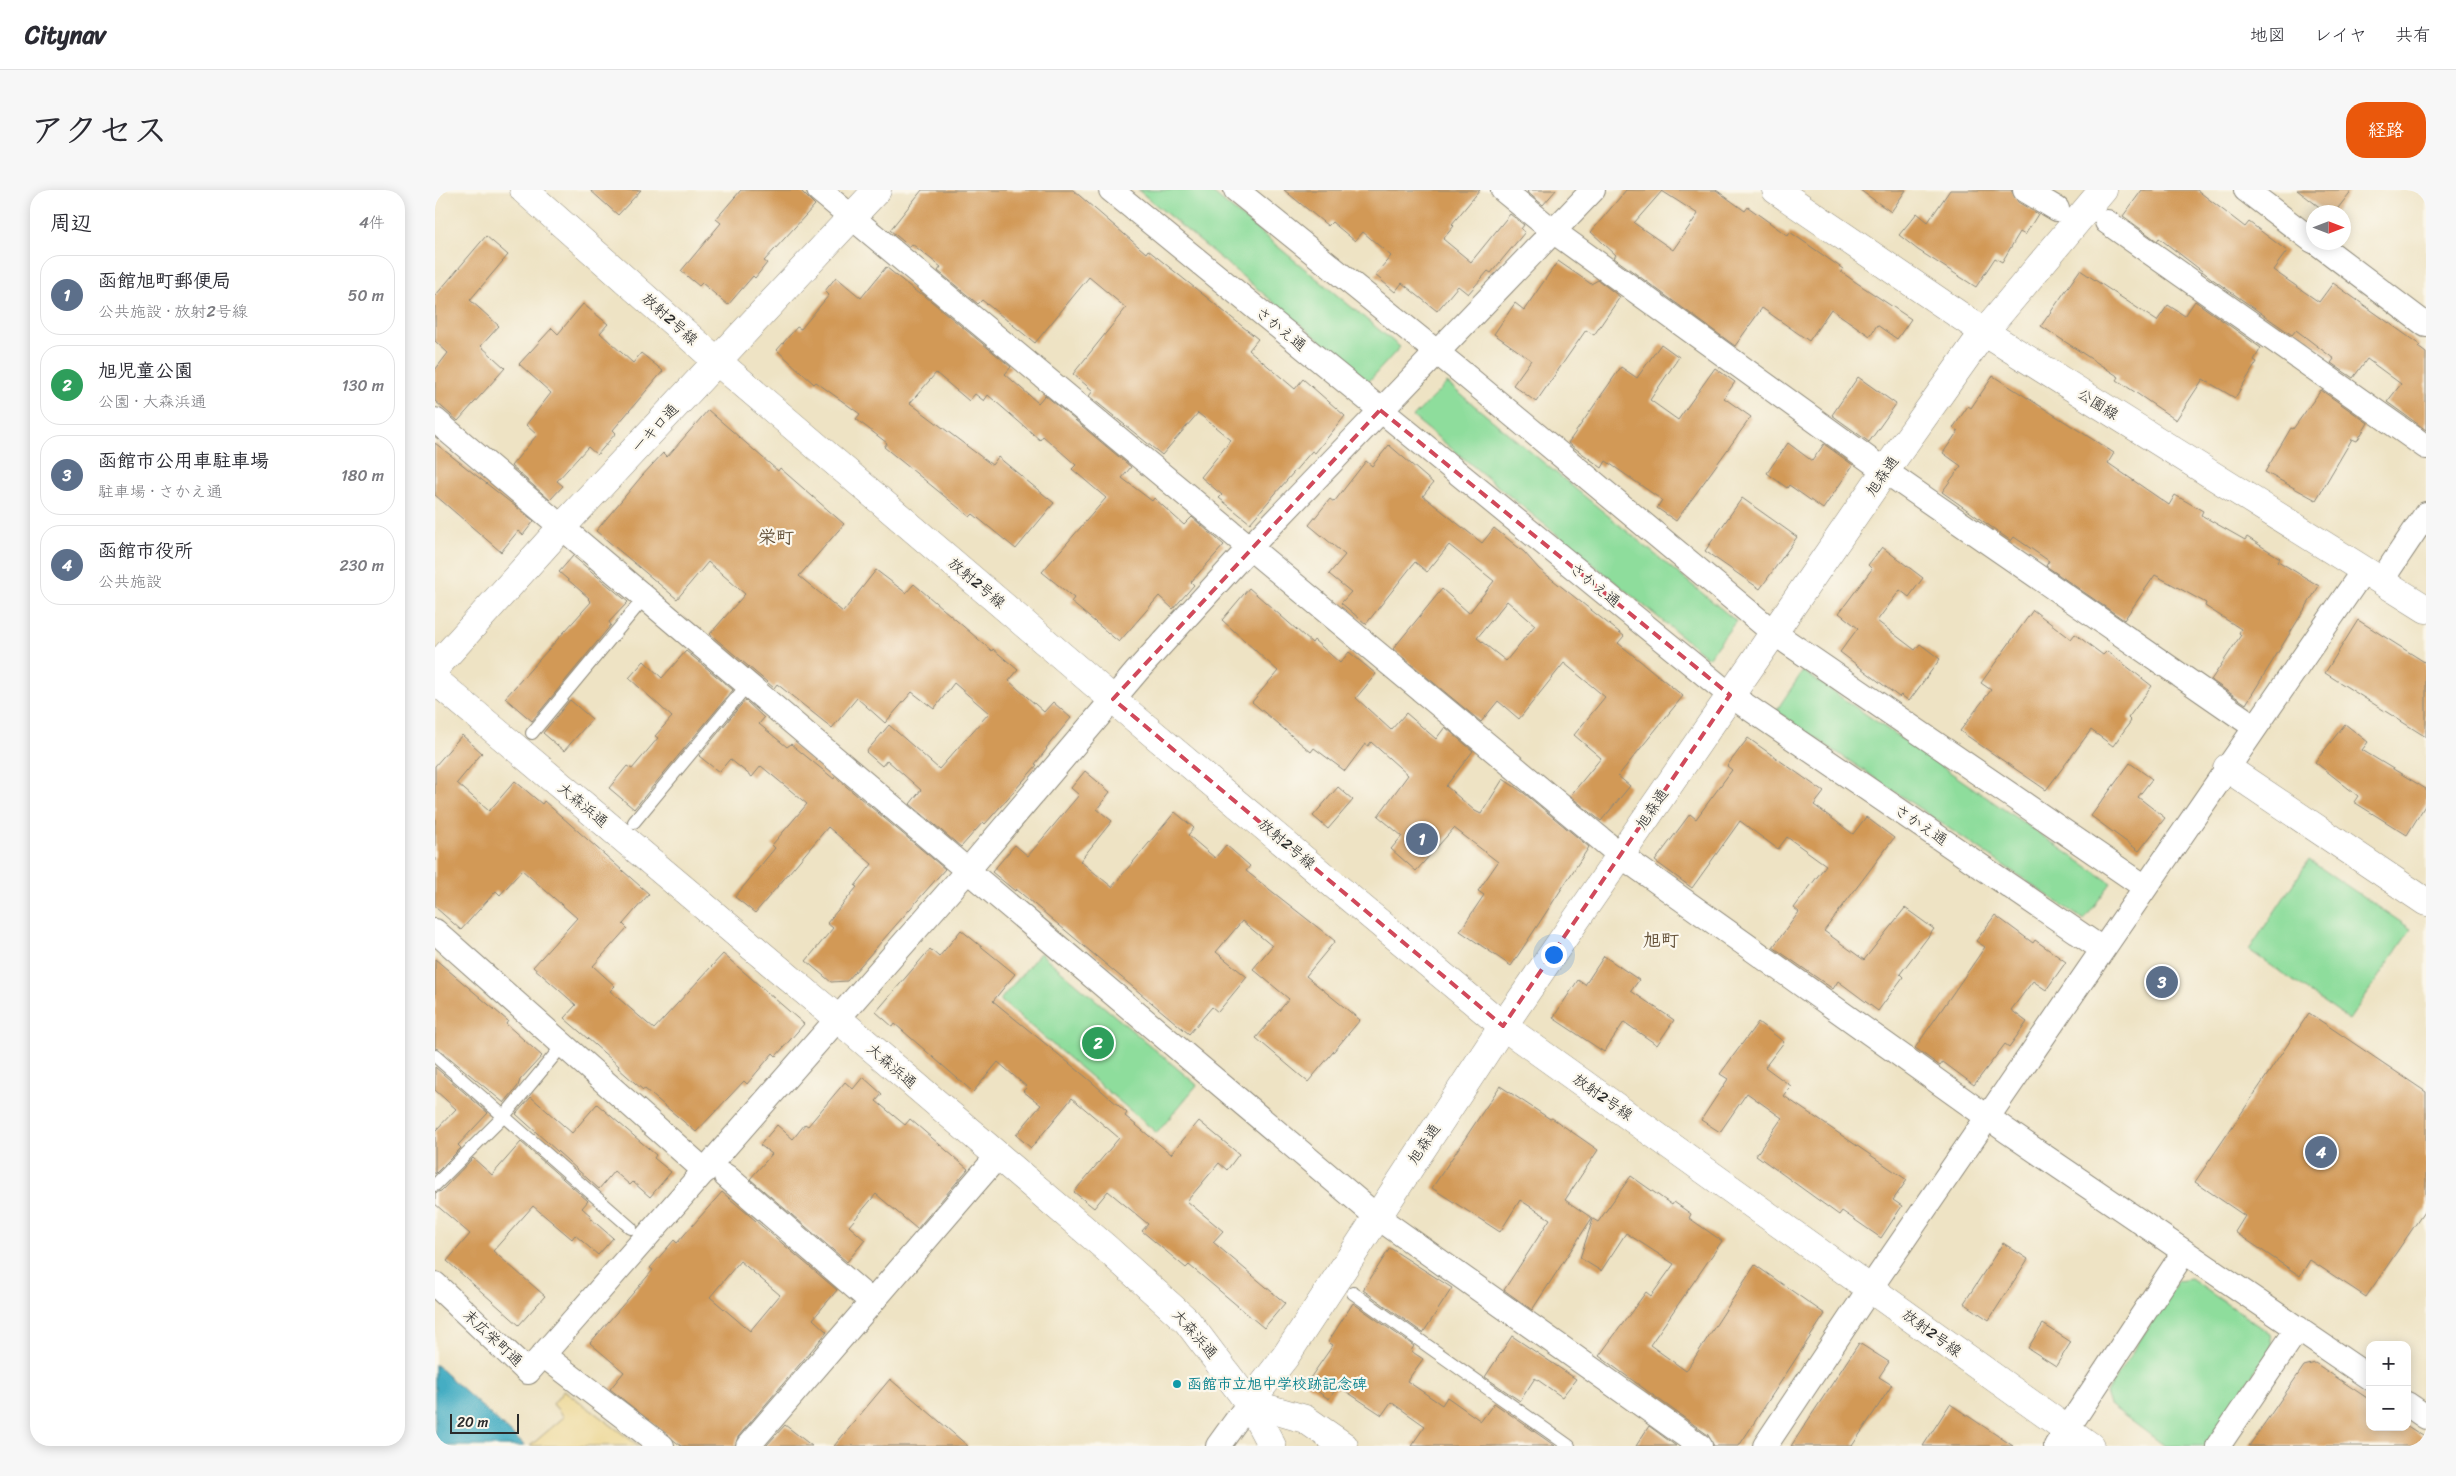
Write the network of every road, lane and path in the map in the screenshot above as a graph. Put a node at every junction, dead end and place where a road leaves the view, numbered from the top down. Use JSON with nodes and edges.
{"nodes":[{"id":1,"x":524,"y":190,"type":"edge"},
{"id":2,"x":819,"y":190,"type":"edge"},
{"id":3,"x":877,"y":190,"type":"edge"},
{"id":4,"x":1111,"y":190,"type":"edge"},
{"id":5,"x":1236,"y":190,"type":"edge"},
{"id":6,"x":1503,"y":190,"type":"edge"},
{"id":7,"x":1593,"y":190,"type":"edge"},
{"id":8,"x":1776,"y":190,"type":"edge"},
{"id":9,"x":2025,"y":190,"type":"edge"},
{"id":10,"x":2103,"y":190,"type":"edge"},
{"id":11,"x":2246,"y":190,"type":"edge"},
{"id":12,"x":2057,"y":209,"type":"dead end"},
{"id":13,"x":851,"y":218,"type":"junction"},
{"id":14,"x":2107,"y":222,"type":"dead end"},
{"id":15,"x":1553,"y":231,"type":"junction"},
{"id":16,"x":2306,"y":235,"type":"edge"},
{"id":17,"x":2326,"y":250,"type":"edge"},
{"id":18,"x":2426,"y":326,"type":"edge"},
{"id":19,"x":1984,"y":332,"type":"junction"},
{"id":20,"x":1437,"y":352,"type":"junction"},
{"id":21,"x":717,"y":362,"type":"junction"},
{"id":22,"x":1380,"y":410,"type":"junction"},
{"id":23,"x":435,"y":420,"type":"edge"},
{"id":24,"x":2426,"y":447,"type":"edge"},
{"id":25,"x":1885,"y":472,"type":"junction"},
{"id":26,"x":2426,"y":514,"type":"edge"},
{"id":27,"x":562,"y":528,"type":"junction"},
{"id":28,"x":1250,"y":548,"type":"junction"},
{"id":29,"x":2372,"y":576,"type":"junction"},
{"id":30,"x":645,"y":597,"type":"junction"},
{"id":31,"x":2426,"y":609,"type":"edge"},
{"id":32,"x":1774,"y":634,"type":"junction"},
{"id":33,"x":435,"y":668,"type":"edge"},
{"id":34,"x":435,"y":680,"type":"edge"},
{"id":35,"x":749,"y":684,"type":"junction"},
{"id":36,"x":1730,"y":695,"type":"junction"},
{"id":37,"x":1113,"y":699,"type":"junction"},
{"id":38,"x":2255,"y":727,"type":"junction"},
{"id":39,"x":532,"y":733,"type":"dead end"},
{"id":40,"x":2227,"y":768,"type":"junction"},
{"id":41,"x":634,"y":822,"type":"dead end"},
{"id":42,"x":1620,"y":855,"type":"junction"},
{"id":43,"x":968,"y":870,"type":"junction"},
{"id":44,"x":2145,"y":887,"type":"junction"},
{"id":45,"x":2424,"y":896,"type":"edge"},
{"id":46,"x":435,"y":931,"type":"edge"},
{"id":47,"x":2102,"y":949,"type":"junction"},
{"id":48,"x":838,"y":1019,"type":"junction"},
{"id":49,"x":1503,"y":1026,"type":"junction"},
{"id":50,"x":563,"y":1045,"type":"junction"},
{"id":51,"x":437,"y":1060,"type":"edge"},
{"id":52,"x":504,"y":1116,"type":"junction"},
{"id":53,"x":1989,"y":1117,"type":"junction"},
{"id":54,"x":997,"y":1157,"type":"junction"},
{"id":55,"x":715,"y":1173,"type":"junction"},
{"id":56,"x":435,"y":1185,"type":"edge"},
{"id":57,"x":1376,"y":1216,"type":"junction"},
{"id":58,"x":631,"y":1228,"type":"dead end"},
{"id":59,"x":2184,"y":1252,"type":"junction"},
{"id":60,"x":435,"y":1284,"type":"edge"},
{"id":61,"x":1871,"y":1287,"type":"junction"},
{"id":62,"x":1353,"y":1293,"type":"dead end"},
{"id":63,"x":872,"y":1302,"type":"junction"},
{"id":64,"x":2298,"y":1328,"type":"junction"},
{"id":65,"x":536,"y":1363,"type":"junction"},
{"id":66,"x":2366,"y":1375,"type":"edge"},
{"id":67,"x":1249,"y":1403,"type":"junction"},
{"id":68,"x":2411,"y":1407,"type":"edge"},
{"id":69,"x":2426,"y":1418,"type":"edge"},
{"id":70,"x":2062,"y":1438,"type":"edge"},
{"id":71,"x":662,"y":1446,"type":"edge"},
{"id":72,"x":748,"y":1446,"type":"edge"},
{"id":73,"x":1218,"y":1446,"type":"edge"},
{"id":74,"x":1272,"y":1446,"type":"edge"},
{"id":75,"x":1344,"y":1446,"type":"edge"},
{"id":76,"x":1569,"y":1446,"type":"edge"},
{"id":77,"x":1700,"y":1446,"type":"edge"},
{"id":78,"x":1765,"y":1446,"type":"edge"},
{"id":79,"x":2090,"y":1446,"type":"edge"},
{"id":80,"x":2218,"y":1446,"type":"edge"}],
"edges":[{"from":1,"to":21,"type":"street","name":"放射2号線"},
{"from":2,"to":13,"type":"street"},
{"from":3,"to":13,"type":"street","name":"一キロ通"},
{"from":4,"to":22,"type":"street","name":"さかえ通"},
{"from":5,"to":20,"type":"street"},
{"from":6,"to":15,"type":"street"},
{"from":7,"to":15,"type":"street"},
{"from":8,"to":19,"type":"street","name":"公園線"},
{"from":9,"to":12,"type":"street"},
{"from":10,"to":19,"type":"street","name":"旭森通"},
{"from":11,"to":16,"type":"street"},
{"from":13,"to":21,"type":"street","name":"一キロ通"},
{"from":13,"to":28,"type":"street"},
{"from":14,"to":24,"type":"street"},
{"from":15,"to":20,"type":"street"},
{"from":15,"to":25,"type":"street"},
{"from":17,"to":18,"type":"street"},
{"from":19,"to":25,"type":"street","name":"旭森通"},
{"from":19,"to":29,"type":"street","name":"公園線"},
{"from":20,"to":22,"type":"street"},
{"from":20,"to":32,"type":"street"},
{"from":21,"to":27,"type":"street","name":"一キロ通"},
{"from":21,"to":37,"type":"street","name":"放射2号線"},
{"from":22,"to":28,"type":"street"},
{"from":22,"to":36,"type":"street","name":"さかえ通"},
{"from":23,"to":27,"type":"street"},
{"from":25,"to":32,"type":"street","name":"旭森通"},
{"from":25,"to":38,"type":"street"},
{"from":26,"to":29,"type":"street"},
{"from":27,"to":30,"type":"street"},
{"from":27,"to":33,"type":"street","name":"一キロ通"},
{"from":28,"to":37,"type":"street"},
{"from":28,"to":42,"type":"street"},
{"from":29,"to":31,"type":"street","name":"公園線"},
{"from":29,"to":38,"type":"street"},
{"from":30,"to":35,"type":"street"},
{"from":30,"to":39,"type":"lane"},
{"from":32,"to":36,"type":"street","name":"旭森通"},
{"from":32,"to":44,"type":"street"},
{"from":34,"to":48,"type":"street","name":"大森浜通"},
{"from":35,"to":41,"type":"lane"},
{"from":35,"to":43,"type":"street"},
{"from":36,"to":42,"type":"street","name":"旭森通"},
{"from":36,"to":47,"type":"street","name":"さかえ通"},
{"from":37,"to":43,"type":"street"},
{"from":37,"to":49,"type":"street","name":"放射2号線"},
{"from":38,"to":40,"type":"street"},
{"from":40,"to":44,"type":"street"},
{"from":40,"to":45,"type":"street"},
{"from":42,"to":49,"type":"street","name":"旭森通"},
{"from":42,"to":53,"type":"street"},
{"from":43,"to":48,"type":"street"},
{"from":43,"to":57,"type":"street"},
{"from":44,"to":47,"type":"street"},
{"from":46,"to":50,"type":"street"},
{"from":47,"to":53,"type":"street"},
{"from":48,"to":54,"type":"street","name":"大森浜通"},
{"from":48,"to":55,"type":"street"},
{"from":49,"to":57,"type":"street","name":"旭森通"},
{"from":49,"to":61,"type":"street","name":"放射2号線"},
{"from":50,"to":52,"type":"lane"},
{"from":50,"to":55,"type":"street"},
{"from":51,"to":52,"type":"lane"},
{"from":52,"to":56,"type":"lane"},
{"from":52,"to":58,"type":"lane"},
{"from":53,"to":59,"type":"street"},
{"from":53,"to":61,"type":"street"},
{"from":54,"to":63,"type":"street"},
{"from":54,"to":67,"type":"street","name":"大森浜通"},
{"from":55,"to":63,"type":"street"},
{"from":55,"to":65,"type":"street"},
{"from":57,"to":67,"type":"street","name":"旭森通"},
{"from":57,"to":77,"type":"street"},
{"from":59,"to":64,"type":"street"},
{"from":59,"to":70,"type":"street"},
{"from":60,"to":65,"type":"street","name":"末広栄町通"},
{"from":61,"to":70,"type":"street","name":"放射2号線"},
{"from":61,"to":78,"type":"street"},
{"from":62,"to":76,"type":"lane"},
{"from":63,"to":72,"type":"street"},
{"from":64,"to":66,"type":"street"},
{"from":64,"to":80,"type":"street"},
{"from":65,"to":71,"type":"street","name":"末広栄町通"},
{"from":67,"to":73,"type":"street"},
{"from":67,"to":74,"type":"street"},
{"from":67,"to":75,"type":"street"},
{"from":68,"to":69,"type":"street"},
{"from":70,"to":79,"type":"street","name":"放射2号線"}]}
